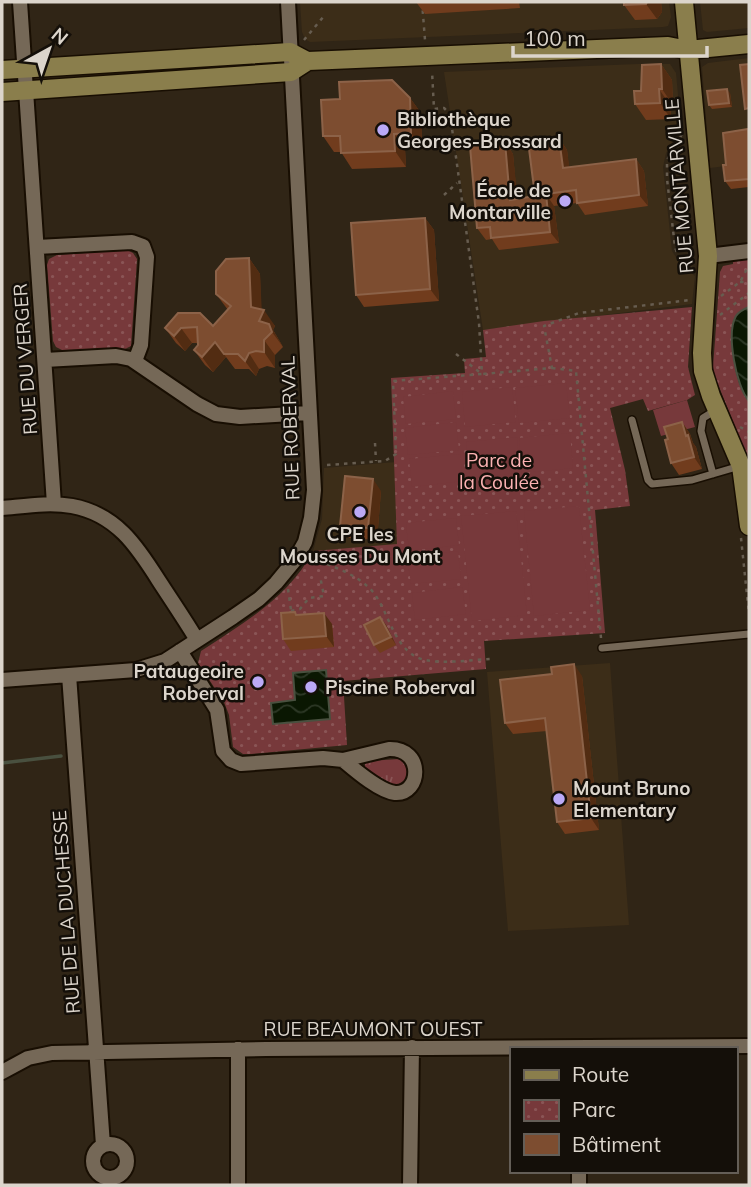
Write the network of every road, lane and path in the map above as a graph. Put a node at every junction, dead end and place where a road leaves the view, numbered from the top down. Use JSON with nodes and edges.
{"nodes":[{"id":1,"x":19,"y":2,"type":"edge"},
{"id":2,"x":288,"y":2,"type":"edge"},
{"id":3,"x":422,"y":2,"type":"edge"},
{"id":4,"x":684,"y":2,"type":"edge"},
{"id":5,"x":324,"y":16,"type":"dead end"},
{"id":6,"x":749,"y":44,"type":"edge"},
{"id":7,"x":297,"y":46,"type":"junction"},
{"id":8,"x":426,"y":46,"type":"junction"},
{"id":9,"x":688,"y":50,"type":"junction"},
{"id":10,"x":307,"y":61,"type":"junction"},
{"id":11,"x":25,"y":69,"type":"junction"},
{"id":12,"x":2,"y":70,"type":"edge"},
{"id":13,"x":291,"y":72,"type":"junction"},
{"id":14,"x":27,"y":90,"type":"junction"},
{"id":15,"x":2,"y":92,"type":"edge"},
{"id":16,"x":458,"y":181,"type":"junction"},
{"id":17,"x":444,"y":195,"type":"dead end"},
{"id":18,"x":37,"y":247,"type":"junction"},
{"id":19,"x":749,"y":251,"type":"edge"},
{"id":20,"x":708,"y":256,"type":"junction"},
{"id":21,"x":747,"y":269,"type":"dead end"},
{"id":22,"x":740,"y":282,"type":"junction"},
{"id":23,"x":749,"y":282,"type":"edge"},
{"id":24,"x":749,"y":293,"type":"edge"},
{"id":25,"x":696,"y":300,"type":"dead end"},
{"id":26,"x":716,"y":300,"type":"dead end"},
{"id":27,"x":714,"y":319,"type":"dead end"},
{"id":28,"x":456,"y":354,"type":"dead end"},
{"id":29,"x":45,"y":360,"type":"junction"},
{"id":30,"x":135,"y":361,"type":"junction"},
{"id":31,"x":552,"y":368,"type":"junction"},
{"id":32,"x":482,"y":374,"type":"junction"},
{"id":33,"x":717,"y":410,"type":"junction"},
{"id":34,"x":309,"y":413,"type":"junction"},
{"id":35,"x":632,"y":420,"type":"dead end"},
{"id":36,"x":375,"y":443,"type":"dead end"},
{"id":37,"x":376,"y":461,"type":"junction"},
{"id":38,"x":313,"y":465,"type":"junction"},
{"id":39,"x":741,"y":466,"type":"junction"},
{"id":40,"x":713,"y":474,"type":"junction"},
{"id":41,"x":54,"y":504,"type":"junction"},
{"id":42,"x":2,"y":509,"type":"edge"},
{"id":43,"x":749,"y":526,"type":"edge"},
{"id":44,"x":327,"y":564,"type":"dead end"},
{"id":45,"x":320,"y":576,"type":"dead end"},
{"id":46,"x":289,"y":601,"type":"dead end"},
{"id":47,"x":749,"y":635,"type":"edge"},
{"id":48,"x":197,"y":640,"type":"junction"},
{"id":49,"x":602,"y":648,"type":"joint"},
{"id":50,"x":180,"y":651,"type":"junction"},
{"id":51,"x":490,"y":659,"type":"dead end"},
{"id":52,"x":69,"y":675,"type":"junction"},
{"id":53,"x":2,"y":680,"type":"edge"},
{"id":54,"x":343,"y":760,"type":"junction"},
{"id":55,"x":749,"y":1046,"type":"edge"},
{"id":56,"x":412,"y":1047,"type":"junction"},
{"id":57,"x":666,"y":1047,"type":"edge"},
{"id":58,"x":510,"y":1048,"type":"edge"},
{"id":59,"x":238,"y":1049,"type":"junction"},
{"id":60,"x":96,"y":1053,"type":"junction"},
{"id":61,"x":2,"y":1072,"type":"edge"},
{"id":62,"x":103,"y":1145,"type":"dead end"},
{"id":63,"x":238,"y":1185,"type":"edge"},
{"id":64,"x":410,"y":1185,"type":"edge"}],
"edges":[{"from":1,"to":11,"type":"street","name":"RUE DU VERGER"},
{"from":2,"to":7,"type":"street","name":"RUE ROBERVAL"},
{"from":3,"to":8,"type":"path"},
{"from":4,"to":9,"type":"street","name":"RUE MONTARVILLE"},
{"from":5,"to":7,"type":"path"},
{"from":6,"to":9,"type":"street"},
{"from":7,"to":10,"type":"street"},
{"from":7,"to":11,"type":"street"},
{"from":7,"to":13,"type":"street","name":"RUE ROBERVAL"},
{"from":8,"to":9,"type":"street"},
{"from":8,"to":10,"type":"street"},
{"from":8,"to":16,"type":"path"},
{"from":9,"to":20,"type":"street","name":"RUE MONTARVILLE"},
{"from":10,"to":13,"type":"street"},
{"from":11,"to":12,"type":"street"},
{"from":11,"to":14,"type":"street","name":"RUE DU VERGER"},
{"from":13,"to":14,"type":"street"},
{"from":13,"to":34,"type":"street","name":"RUE ROBERVAL"},
{"from":14,"to":15,"type":"street"},
{"from":14,"to":18,"type":"street","name":"RUE DU VERGER"},
{"from":16,"to":17,"type":"path"},
{"from":16,"to":32,"type":"path"},
{"from":18,"to":29,"type":"street","name":"RUE DU VERGER"},
{"from":18,"to":30,"type":"street"},
{"from":19,"to":20,"type":"street"},
{"from":20,"to":33,"type":"street","name":"RUE MONTARVILLE"},
{"from":21,"to":22,"type":"path"},
{"from":22,"to":23,"type":"path"},
{"from":22,"to":26,"type":"path"},
{"from":24,"to":27,"type":"path"},
{"from":25,"to":31,"type":"path"},
{"from":28,"to":32,"type":"path"},
{"from":29,"to":30,"type":"street"},
{"from":29,"to":41,"type":"street","name":"RUE DU VERGER"},
{"from":30,"to":34,"type":"street"},
{"from":31,"to":32,"type":"path"},
{"from":31,"to":49,"type":"path"},
{"from":32,"to":37,"type":"path"},
{"from":33,"to":39,"type":"street","name":"RUE MONTARVILLE"},
{"from":33,"to":40,"type":"lane"},
{"from":34,"to":38,"type":"street","name":"RUE ROBERVAL"},
{"from":35,"to":40,"type":"lane"},
{"from":36,"to":37,"type":"path"},
{"from":37,"to":38,"type":"path"},
{"from":38,"to":48,"type":"street","name":"RUE ROBERVAL"},
{"from":39,"to":40,"type":"lane"},
{"from":39,"to":43,"type":"street","name":"RUE MONTARVILLE"},
{"from":41,"to":42,"type":"street"},
{"from":41,"to":48,"type":"street"},
{"from":44,"to":51,"type":"path"},
{"from":45,"to":46,"type":"path"},
{"from":47,"to":49,"type":"lane"},
{"from":48,"to":50,"type":"street","name":"RUE ROBERVAL"},
{"from":50,"to":52,"type":"street","name":"RUE ROBERVAL"},
{"from":50,"to":54,"type":"street"},
{"from":52,"to":53,"type":"street","name":"RUE ROBERVAL"},
{"from":52,"to":60,"type":"street","name":"RUE DE LA DUCHESSE"},
{"from":54,"to":54,"type":"street"},
{"from":55,"to":57,"type":"street","name":"RUE BEAUMONT OUEST"},
{"from":56,"to":58,"type":"street","name":"RUE BEAUMONT OUEST"},
{"from":56,"to":59,"type":"street","name":"RUE BEAUMONT OUEST"},
{"from":56,"to":64,"type":"street"},
{"from":59,"to":60,"type":"street","name":"RUE BEAUMONT OUEST"},
{"from":59,"to":63,"type":"street"},
{"from":60,"to":61,"type":"street","name":"RUE BEAUMONT OUEST"},
{"from":60,"to":62,"type":"street","name":"RUE DE LA DUCHESSE"}]}
